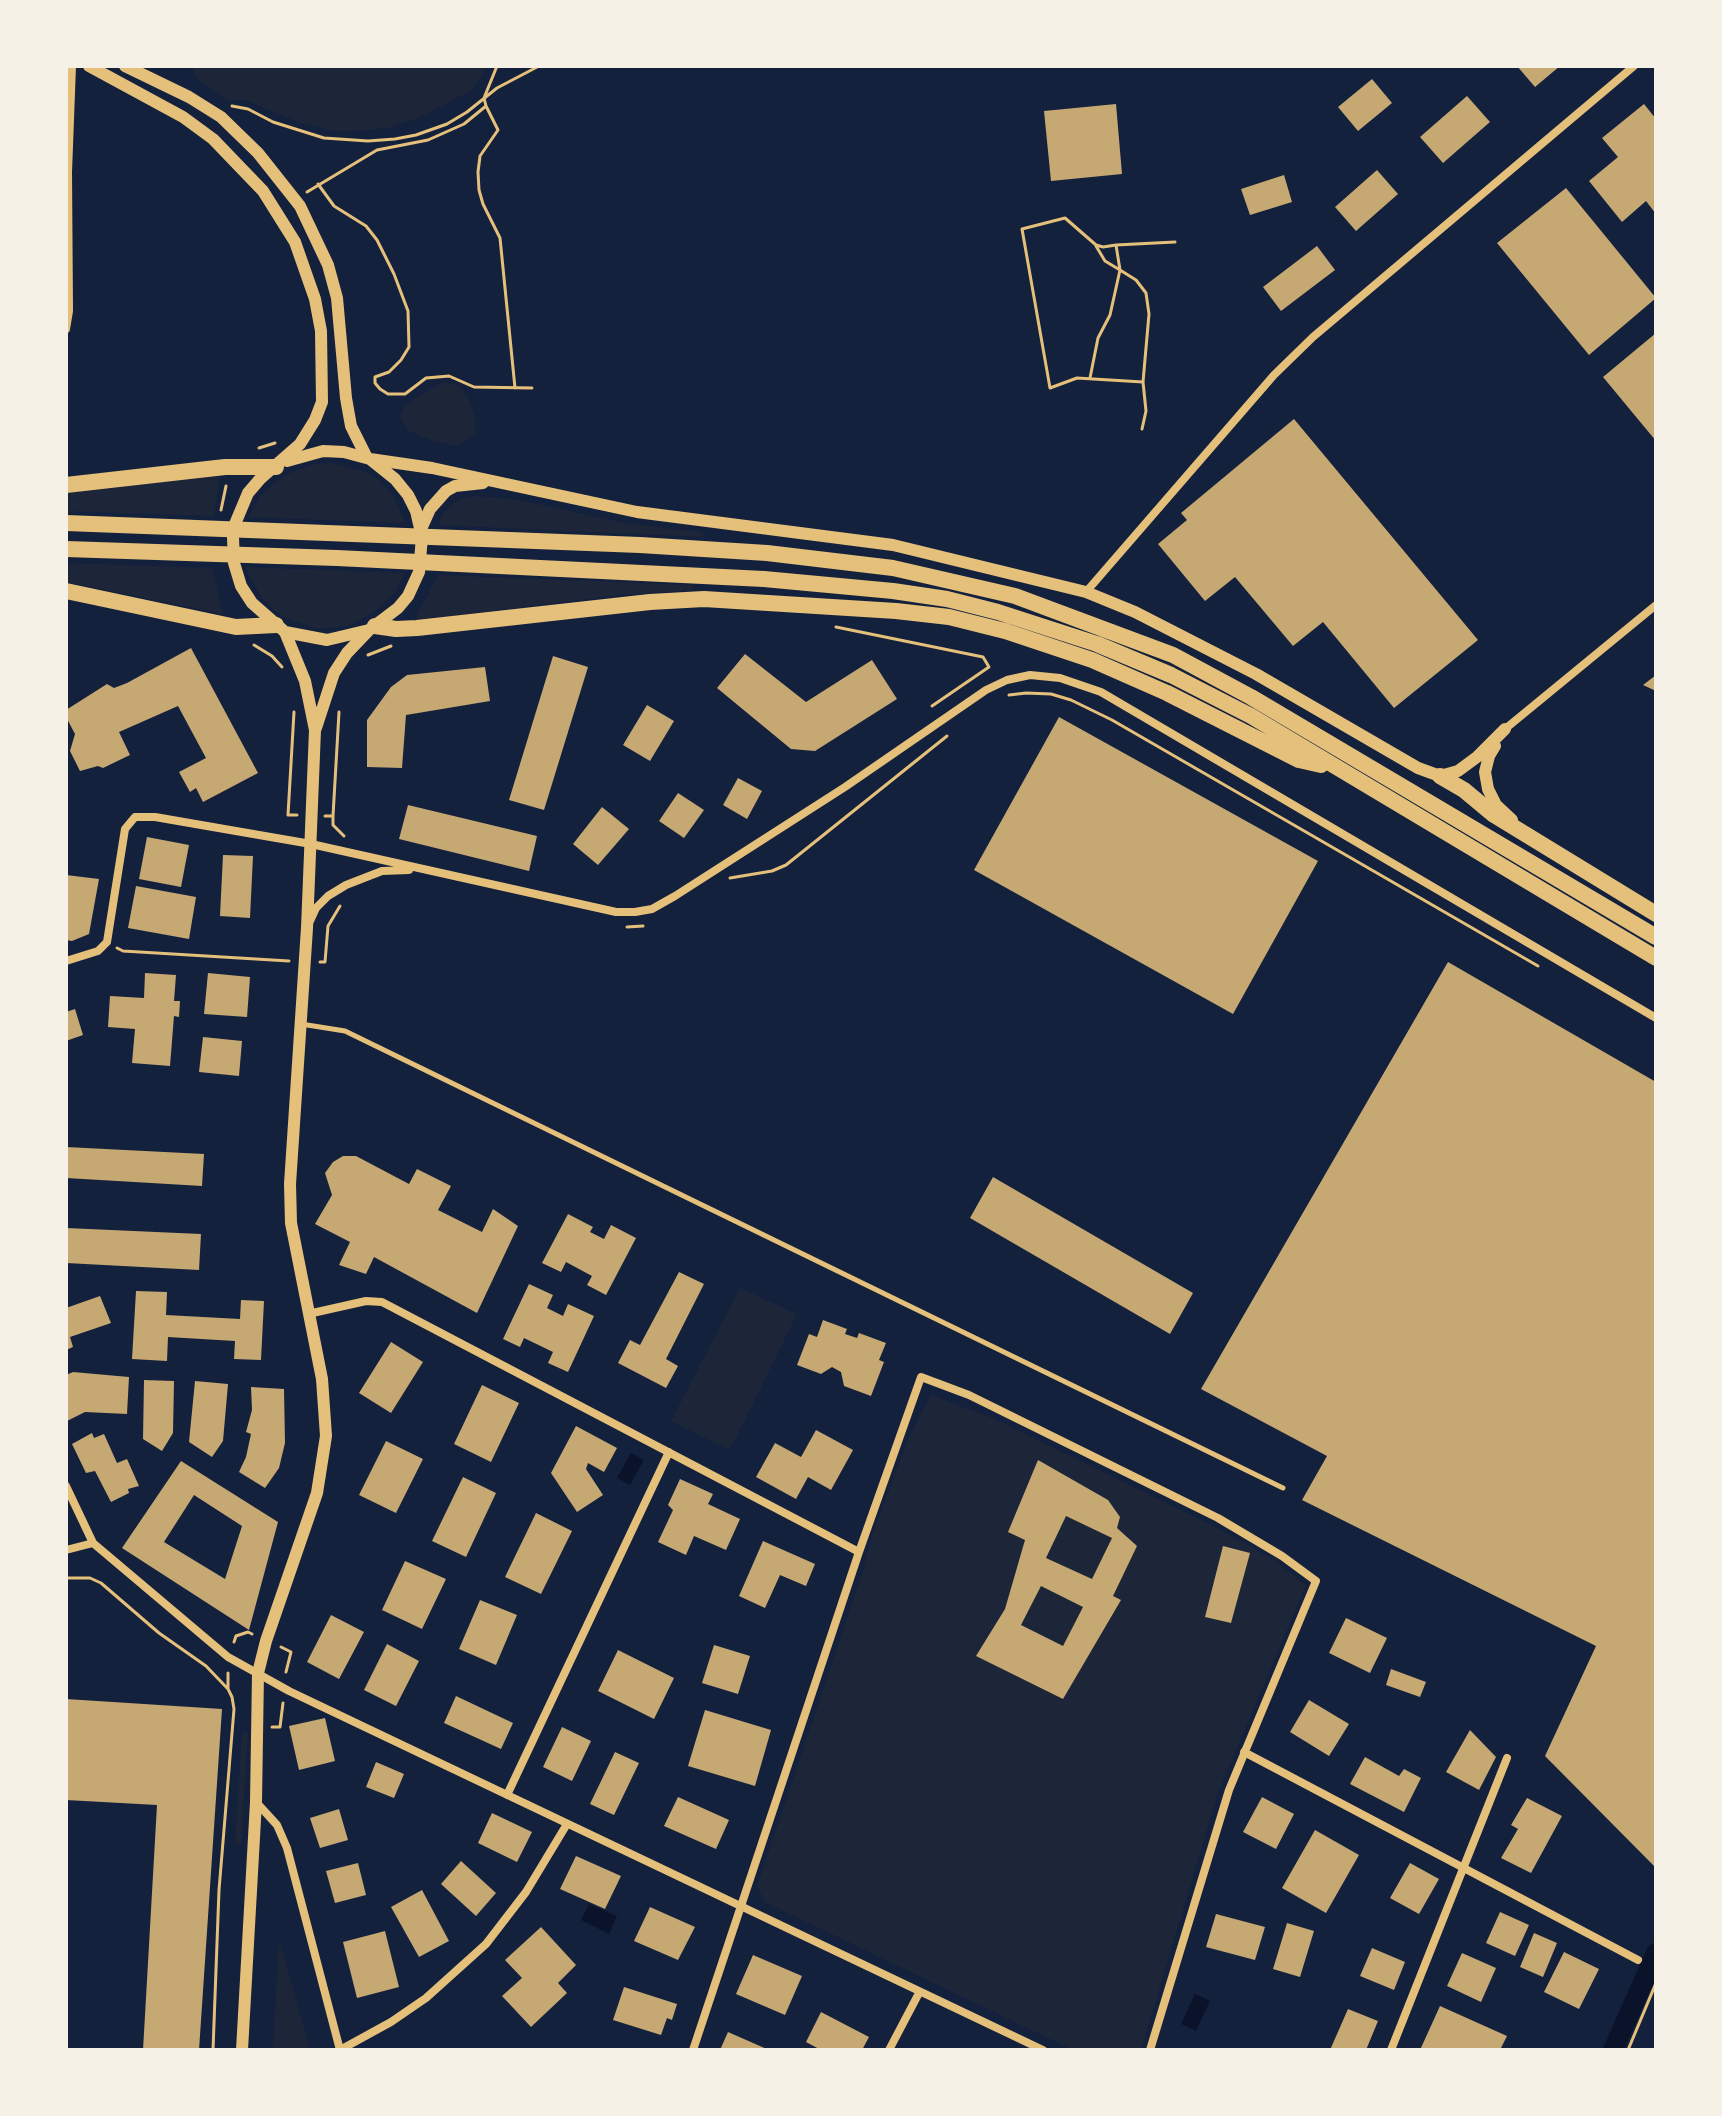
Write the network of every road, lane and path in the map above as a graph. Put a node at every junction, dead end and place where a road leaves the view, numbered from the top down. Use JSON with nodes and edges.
{"nodes":[{"id":1,"x":72,"y":66,"type":"edge"},
{"id":2,"x":89,"y":66,"type":"edge"},
{"id":3,"x":125,"y":66,"type":"edge"},
{"id":4,"x":497,"y":66,"type":"edge"},
{"id":5,"x":539,"y":66,"type":"edge"},
{"id":6,"x":1634,"y":66,"type":"edge"},
{"id":7,"x":484,"y":98,"type":"junction"},
{"id":8,"x":223,"y":100,"type":"dead end"},
{"id":9,"x":486,"y":106,"type":"junction"},
{"id":10,"x":318,"y":184,"type":"junction"},
{"id":11,"x":295,"y":200,"type":"junction"},
{"id":12,"x":1175,"y":242,"type":"dead end"},
{"id":13,"x":1096,"y":245,"type":"junction"},
{"id":14,"x":1116,"y":245,"type":"junction"},
{"id":15,"x":1120,"y":270,"type":"junction"},
{"id":16,"x":66,"y":329,"type":"edge"},
{"id":17,"x":1090,"y":378,"type":"junction"},
{"id":18,"x":1143,"y":382,"type":"junction"},
{"id":19,"x":515,"y":388,"type":"junction"},
{"id":20,"x":532,"y":388,"type":"dead end"},
{"id":21,"x":1142,"y":429,"type":"dead end"},
{"id":22,"x":369,"y":459,"type":"junction"},
{"id":23,"x":278,"y":465,"type":"junction"},
{"id":24,"x":494,"y":482,"type":"junction"},
{"id":25,"x":66,"y":485,"type":"edge"},
{"id":26,"x":66,"y":523,"type":"edge"},
{"id":27,"x":421,"y":529,"type":"junction"},
{"id":28,"x":66,"y":549,"type":"edge"},
{"id":29,"x":66,"y":591,"type":"edge"},
{"id":30,"x":1086,"y":592,"type":"junction"},
{"id":31,"x":1656,"y":605,"type":"edge"},
{"id":32,"x":825,"y":624,"type":"dead end"},
{"id":33,"x":372,"y":628,"type":"junction"},
{"id":34,"x":280,"y":629,"type":"junction"},
{"id":35,"x":395,"y":645,"type":"dead end"},
{"id":36,"x":367,"y":655,"type":"dead end"},
{"id":37,"x":1006,"y":696,"type":"dead end"},
{"id":38,"x":932,"y":706,"type":"dead end"},
{"id":39,"x":339,"y":711,"type":"dead end"},
{"id":40,"x":954,"y":729,"type":"dead end"},
{"id":41,"x":1505,"y":729,"type":"junction"},
{"id":42,"x":315,"y":730,"type":"junction"},
{"id":43,"x":1340,"y":770,"type":"junction"},
{"id":44,"x":1440,"y":776,"type":"junction"},
{"id":45,"x":333,"y":816,"type":"dead end"},
{"id":46,"x":1534,"y":838,"type":"junction"},
{"id":47,"x":311,"y":844,"type":"junction"},
{"id":48,"x":418,"y":869,"type":"junction"},
{"id":49,"x":727,"y":879,"type":"dead end"},
{"id":50,"x":346,"y":900,"type":"dead end"},
{"id":51,"x":1656,"y":914,"type":"edge"},
{"id":52,"x":652,"y":923,"type":"dead end"},
{"id":53,"x":617,"y":927,"type":"dead end"},
{"id":54,"x":307,"y":928,"type":"junction"},
{"id":55,"x":1656,"y":937,"type":"edge"},
{"id":56,"x":107,"y":942,"type":"junction"},
{"id":57,"x":1656,"y":958,"type":"edge"},
{"id":58,"x":66,"y":961,"type":"edge"},
{"id":59,"x":305,"y":962,"type":"junction"},
{"id":60,"x":1537,"y":966,"type":"dead end"},
{"id":61,"x":1656,"y":1018,"type":"edge"},
{"id":62,"x":300,"y":1023,"type":"junction"},
{"id":63,"x":308,"y":1314,"type":"junction"},
{"id":64,"x":669,"y":1452,"type":"junction"},
{"id":65,"x":66,"y":1486,"type":"edge"},
{"id":66,"x":1283,"y":1488,"type":"dead end"},
{"id":67,"x":93,"y":1543,"type":"junction"},
{"id":68,"x":66,"y":1550,"type":"edge"},
{"id":69,"x":859,"y":1552,"type":"junction"},
{"id":70,"x":66,"y":1578,"type":"edge"},
{"id":71,"x":258,"y":1673,"type":"junction"},
{"id":72,"x":1244,"y":1752,"type":"junction"},
{"id":73,"x":1507,"y":1758,"type":"dead end"},
{"id":74,"x":507,"y":1795,"type":"junction"},
{"id":75,"x":256,"y":1802,"type":"junction"},
{"id":76,"x":567,"y":1824,"type":"junction"},
{"id":77,"x":1465,"y":1869,"type":"junction"},
{"id":78,"x":741,"y":1907,"type":"junction"},
{"id":79,"x":1638,"y":1960,"type":"dead end"},
{"id":80,"x":1656,"y":1983,"type":"edge"},
{"id":81,"x":919,"y":1993,"type":"junction"},
{"id":82,"x":213,"y":2050,"type":"edge"},
{"id":83,"x":242,"y":2050,"type":"edge"},
{"id":84,"x":340,"y":2050,"type":"edge"},
{"id":85,"x":693,"y":2050,"type":"edge"},
{"id":86,"x":889,"y":2050,"type":"edge"},
{"id":87,"x":1043,"y":2050,"type":"edge"},
{"id":88,"x":1150,"y":2050,"type":"edge"},
{"id":89,"x":1391,"y":2050,"type":"edge"},
{"id":90,"x":1628,"y":2050,"type":"edge"}],
"edges":[{"from":1,"to":16,"type":"street"},
{"from":2,"to":23,"type":"street"},
{"from":3,"to":11,"type":"street"},
{"from":4,"to":7,"type":"path"},
{"from":5,"to":7,"type":"path"},
{"from":6,"to":30,"type":"street"},
{"from":7,"to":8,"type":"path"},
{"from":7,"to":9,"type":"path"},
{"from":9,"to":10,"type":"path"},
{"from":9,"to":19,"type":"path"},
{"from":10,"to":11,"type":"path"},
{"from":10,"to":19,"type":"path"},
{"from":11,"to":22,"type":"street"},
{"from":12,"to":14,"type":"path"},
{"from":13,"to":14,"type":"path"},
{"from":13,"to":15,"type":"path"},
{"from":13,"to":17,"type":"path"},
{"from":14,"to":15,"type":"path"},
{"from":15,"to":17,"type":"path"},
{"from":15,"to":18,"type":"path"},
{"from":17,"to":18,"type":"path"},
{"from":18,"to":21,"type":"path"},
{"from":19,"to":20,"type":"path"},
{"from":22,"to":23,"type":"street"},
{"from":22,"to":24,"type":"street"},
{"from":22,"to":27,"type":"street"},
{"from":23,"to":25,"type":"highway"},
{"from":23,"to":34,"type":"street"},
{"from":24,"to":27,"type":"street"},
{"from":24,"to":30,"type":"street"},
{"from":26,"to":55,"type":"highway"},
{"from":27,"to":33,"type":"street"},
{"from":28,"to":43,"type":"highway"},
{"from":29,"to":34,"type":"highway"},
{"from":30,"to":44,"type":"street"},
{"from":31,"to":41,"type":"street"},
{"from":32,"to":38,"type":"path"},
{"from":33,"to":34,"type":"street"},
{"from":33,"to":42,"type":"street"},
{"from":33,"to":43,"type":"highway"},
{"from":34,"to":42,"type":"street"},
{"from":35,"to":36,"type":"path"},
{"from":37,"to":60,"type":"path"},
{"from":39,"to":45,"type":"path"},
{"from":40,"to":49,"type":"path"},
{"from":41,"to":44,"type":"street"},
{"from":41,"to":46,"type":"street"},
{"from":42,"to":47,"type":"street"},
{"from":43,"to":57,"type":"highway"},
{"from":44,"to":46,"type":"highway"},
{"from":46,"to":51,"type":"highway"},
{"from":47,"to":48,"type":"street"},
{"from":47,"to":54,"type":"street"},
{"from":47,"to":56,"type":"street"},
{"from":48,"to":54,"type":"street"},
{"from":48,"to":61,"type":"street"},
{"from":50,"to":59,"type":"path"},
{"from":52,"to":53,"type":"path"},
{"from":54,"to":59,"type":"street"},
{"from":56,"to":58,"type":"street"},
{"from":56,"to":59,"type":"path"},
{"from":59,"to":62,"type":"street"},
{"from":62,"to":63,"type":"street"},
{"from":62,"to":66,"type":"lane"},
{"from":63,"to":64,"type":"street"},
{"from":63,"to":71,"type":"street"},
{"from":64,"to":69,"type":"street"},
{"from":64,"to":74,"type":"street"},
{"from":65,"to":67,"type":"street"},
{"from":67,"to":68,"type":"street"},
{"from":67,"to":71,"type":"street"},
{"from":69,"to":72,"type":"street"},
{"from":69,"to":78,"type":"street"},
{"from":70,"to":82,"type":"path"},
{"from":71,"to":74,"type":"street"},
{"from":71,"to":75,"type":"street"},
{"from":72,"to":77,"type":"street"},
{"from":72,"to":88,"type":"street"},
{"from":73,"to":77,"type":"street"},
{"from":74,"to":76,"type":"street"},
{"from":75,"to":83,"type":"street"},
{"from":75,"to":84,"type":"street"},
{"from":76,"to":78,"type":"street"},
{"from":76,"to":84,"type":"street"},
{"from":77,"to":79,"type":"street"},
{"from":77,"to":89,"type":"street"},
{"from":78,"to":81,"type":"street"},
{"from":78,"to":85,"type":"street"},
{"from":80,"to":90,"type":"path"},
{"from":81,"to":86,"type":"street"},
{"from":81,"to":87,"type":"street"}]}
